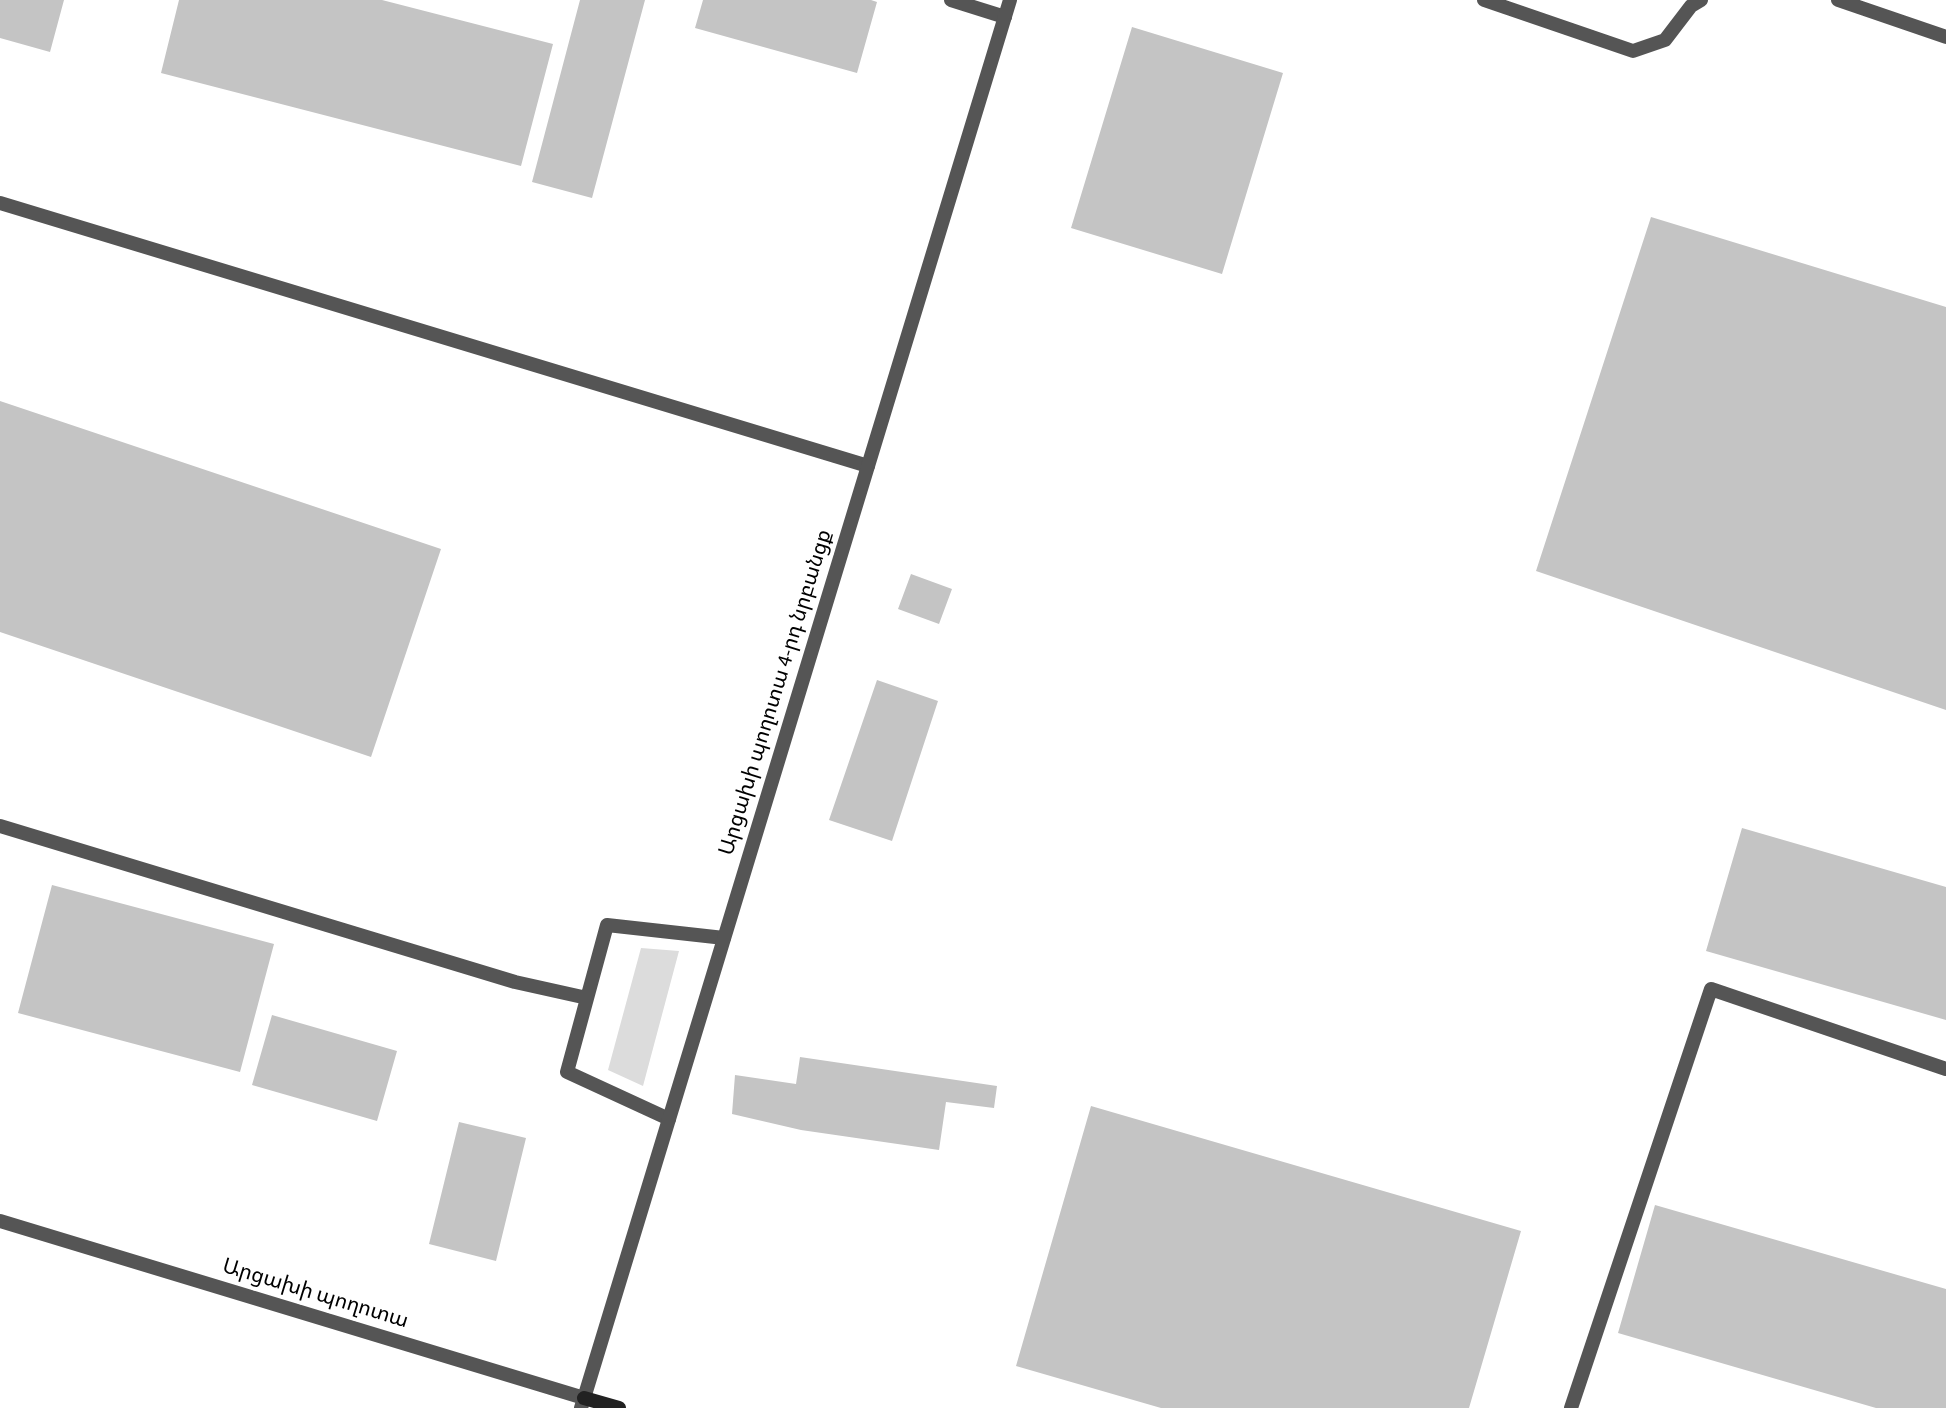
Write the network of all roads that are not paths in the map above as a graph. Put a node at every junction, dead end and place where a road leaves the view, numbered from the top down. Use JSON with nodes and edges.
{"nodes":[{"id":1,"x":951,"y":0,"type":"edge"},
{"id":2,"x":1010,"y":0,"type":"edge"},
{"id":3,"x":1485,"y":0,"type":"edge"},
{"id":4,"x":1701,"y":0,"type":"edge"},
{"id":5,"x":1838,"y":0,"type":"edge"},
{"id":6,"x":1005,"y":17,"type":"junction"},
{"id":7,"x":1946,"y":37,"type":"edge"},
{"id":8,"x":0,"y":203,"type":"edge"},
{"id":9,"x":868,"y":466,"type":"junction"},
{"id":10,"x":0,"y":826,"type":"edge"},
{"id":11,"x":724,"y":938,"type":"junction"},
{"id":12,"x":587,"y":998,"type":"junction"},
{"id":13,"x":1946,"y":1069,"type":"edge"},
{"id":14,"x":669,"y":1119,"type":"junction"},
{"id":15,"x":0,"y":1222,"type":"edge"},
{"id":16,"x":583,"y":1403,"type":"edge"},
{"id":17,"x":619,"y":1408,"type":"edge"},
{"id":18,"x":1572,"y":1408,"type":"edge"}],
"edges":[{"from":1,"to":6,"type":"street"},
{"from":2,"to":6,"type":"street","name":"Արցախի պողոտա 4-րդ նրբանցք"},
{"from":3,"to":4,"type":"street"},
{"from":5,"to":7,"type":"street"},
{"from":6,"to":9,"type":"street","name":"Արցախի պողոտա 4-րդ նրբանցք"},
{"from":8,"to":9,"type":"street"},
{"from":9,"to":11,"type":"street","name":"Արցախի պողոտա 4-րդ նրբանցք"},
{"from":10,"to":12,"type":"street"},
{"from":11,"to":12,"type":"street"},
{"from":11,"to":14,"type":"street","name":"Արցախի պողոտա 4-րդ նրբանցք"},
{"from":12,"to":14,"type":"street"},
{"from":13,"to":18,"type":"street"},
{"from":14,"to":16,"type":"street","name":"Արցախի պողոտա 4-րդ նրբանցք"},
{"from":15,"to":16,"type":"street","name":"Արցախի պողոտա"},
{"from":16,"to":17,"type":"street","name":"Արցախի պողոտա"}]}
